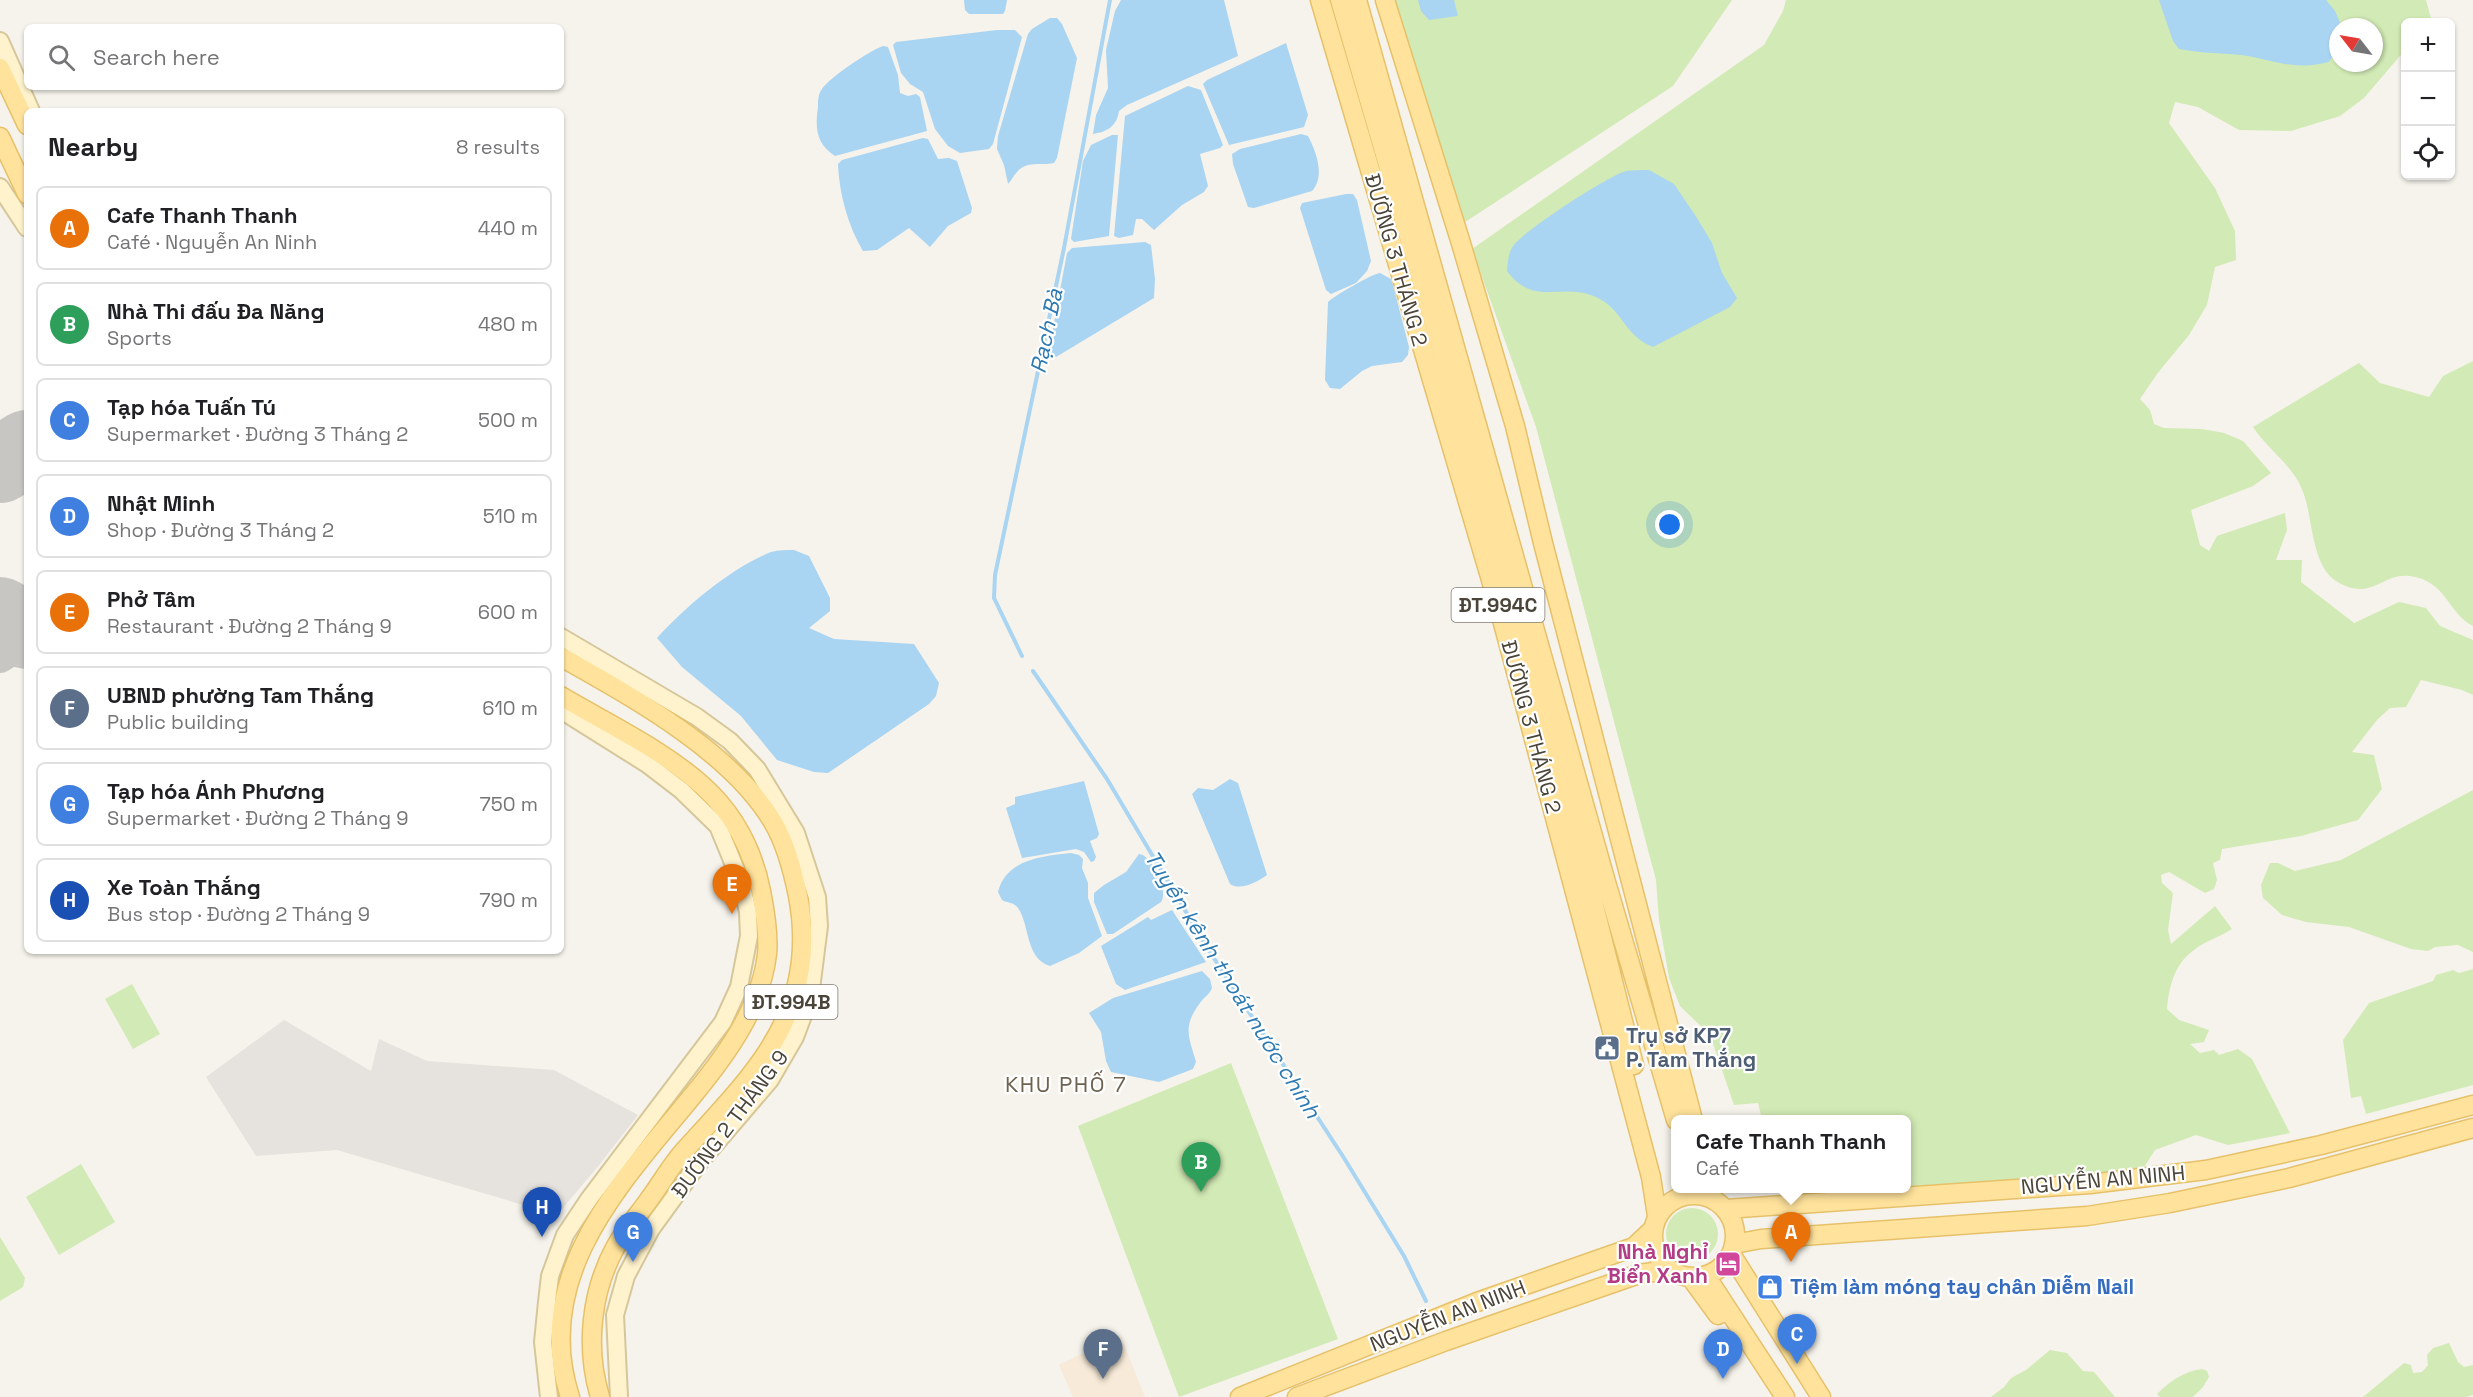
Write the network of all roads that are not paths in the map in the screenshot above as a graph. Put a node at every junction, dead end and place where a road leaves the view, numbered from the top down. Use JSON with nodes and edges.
{"nodes":[{"id":1,"x":1320,"y":0,"type":"edge"},
{"id":2,"x":1340,"y":0,"type":"edge"},
{"id":3,"x":1357,"y":0,"type":"edge"},
{"id":4,"x":1385,"y":0,"type":"edge"},
{"id":5,"x":0,"y":41,"type":"edge"},
{"id":6,"x":0,"y":68,"type":"edge"},
{"id":7,"x":30,"y":108,"type":"edge"},
{"id":8,"x":24,"y":119,"type":"edge"},
{"id":9,"x":0,"y":137,"type":"edge"},
{"id":10,"x":0,"y":187,"type":"edge"},
{"id":11,"x":24,"y":188,"type":"edge"},
{"id":12,"x":24,"y":223,"type":"edge"},
{"id":13,"x":564,"y":639,"type":"edge"},
{"id":14,"x":564,"y":659,"type":"edge"},
{"id":15,"x":564,"y":698,"type":"edge"},
{"id":16,"x":564,"y":712,"type":"edge"},
{"id":17,"x":2473,"y":1105,"type":"edge"},
{"id":18,"x":1675,"y":1115,"type":"edge"},
{"id":19,"x":1692,"y":1115,"type":"edge"},
{"id":20,"x":2473,"y":1128,"type":"edge"},
{"id":21,"x":2321,"y":1145,"type":"junction"},
{"id":22,"x":2329,"y":1167,"type":"junction"},
{"id":23,"x":2121,"y":1181,"type":"junction"},
{"id":24,"x":2090,"y":1184,"type":"junction"},
{"id":25,"x":1911,"y":1190,"type":"edge"},
{"id":26,"x":1806,"y":1193,"type":"edge"},
{"id":27,"x":1711,"y":1196,"type":"edge"},
{"id":28,"x":2127,"y":1208,"type":"junction"},
{"id":29,"x":1659,"y":1216,"type":"junction"},
{"id":30,"x":2087,"y":1216,"type":"junction"},
{"id":31,"x":1730,"y":1254,"type":"junction"},
{"id":32,"x":1669,"y":1270,"type":"junction"},
{"id":33,"x":1699,"y":1277,"type":"junction"},
{"id":34,"x":1279,"y":1390,"type":"edge"},
{"id":35,"x":549,"y":1397,"type":"edge"},
{"id":36,"x":570,"y":1397,"type":"edge"},
{"id":37,"x":600,"y":1397,"type":"edge"},
{"id":38,"x":619,"y":1397,"type":"edge"},
{"id":39,"x":1240,"y":1397,"type":"edge"},
{"id":40,"x":1298,"y":1397,"type":"edge"},
{"id":41,"x":1770,"y":1397,"type":"edge"},
{"id":42,"x":1785,"y":1397,"type":"edge"},
{"id":43,"x":1810,"y":1397,"type":"edge"},
{"id":44,"x":1821,"y":1397,"type":"edge"}],
"edges":[{"from":1,"to":29,"type":"main road","name":"ĐƯỜNG 3 THÁNG 2","number":"ĐT.994C"},
{"from":2,"to":29,"type":"main road","name":"ĐƯỜNG 3 THÁNG 2","number":"ĐT.994C"},
{"from":3,"to":18,"type":"main road","name":"ĐƯỜNG 3 THÁNG 2","number":"ĐT.994C"},
{"from":4,"to":19,"type":"main road","number":"ĐT.994C"},
{"from":5,"to":7,"type":"main road"},
{"from":6,"to":8,"type":"main road"},
{"from":9,"to":11,"type":"main road"},
{"from":10,"to":12,"type":"main road"},
{"from":13,"to":38,"type":"main road","name":"ĐƯỜNG 2 THÁNG 9","number":"ĐT.994B"},
{"from":14,"to":37,"type":"main road","name":"ĐƯỜNG 2 THÁNG 9","number":"ĐT.994B"},
{"from":15,"to":36,"type":"main road","number":"ĐT.994B"},
{"from":16,"to":35,"type":"main road","number":"ĐT.994B"},
{"from":17,"to":21,"type":"main road","name":"NGUYỄN AN NINH"},
{"from":20,"to":22,"type":"main road","name":"NGUYỄN AN NINH"},
{"from":21,"to":22,"type":"main road"},
{"from":21,"to":23,"type":"main road","name":"NGUYỄN AN NINH"},
{"from":22,"to":28,"type":"main road","name":"NGUYỄN AN NINH"},
{"from":23,"to":24,"type":"main road","name":"NGUYỄN AN NINH"},
{"from":23,"to":28,"type":"main road"},
{"from":24,"to":25,"type":"main road","name":"NGUYỄN AN NINH"},
{"from":24,"to":30,"type":"main road"},
{"from":26,"to":27,"type":"main road","name":"NGUYỄN AN NINH"},
{"from":27,"to":29,"type":"main road"},
{"from":27,"to":31,"type":"main road"},
{"from":28,"to":30,"type":"main road","name":"NGUYỄN AN NINH"},
{"from":29,"to":32,"type":"main road","number":"ĐT.994C"},
{"from":29,"to":34,"type":"main road","name":"NGUYỄN AN NINH"},
{"from":30,"to":31,"type":"main road","name":"NGUYỄN AN NINH"},
{"from":31,"to":33,"type":"main road"},
{"from":31,"to":43,"type":"main road"},
{"from":31,"to":44,"type":"main road"},
{"from":32,"to":33,"type":"main road"},
{"from":32,"to":40,"type":"main road","name":"NGUYỄN AN NINH"},
{"from":33,"to":41,"type":"main road"},
{"from":33,"to":42,"type":"main road"},
{"from":34,"to":39,"type":"main road","name":"NGUYỄN AN NINH"}]}
